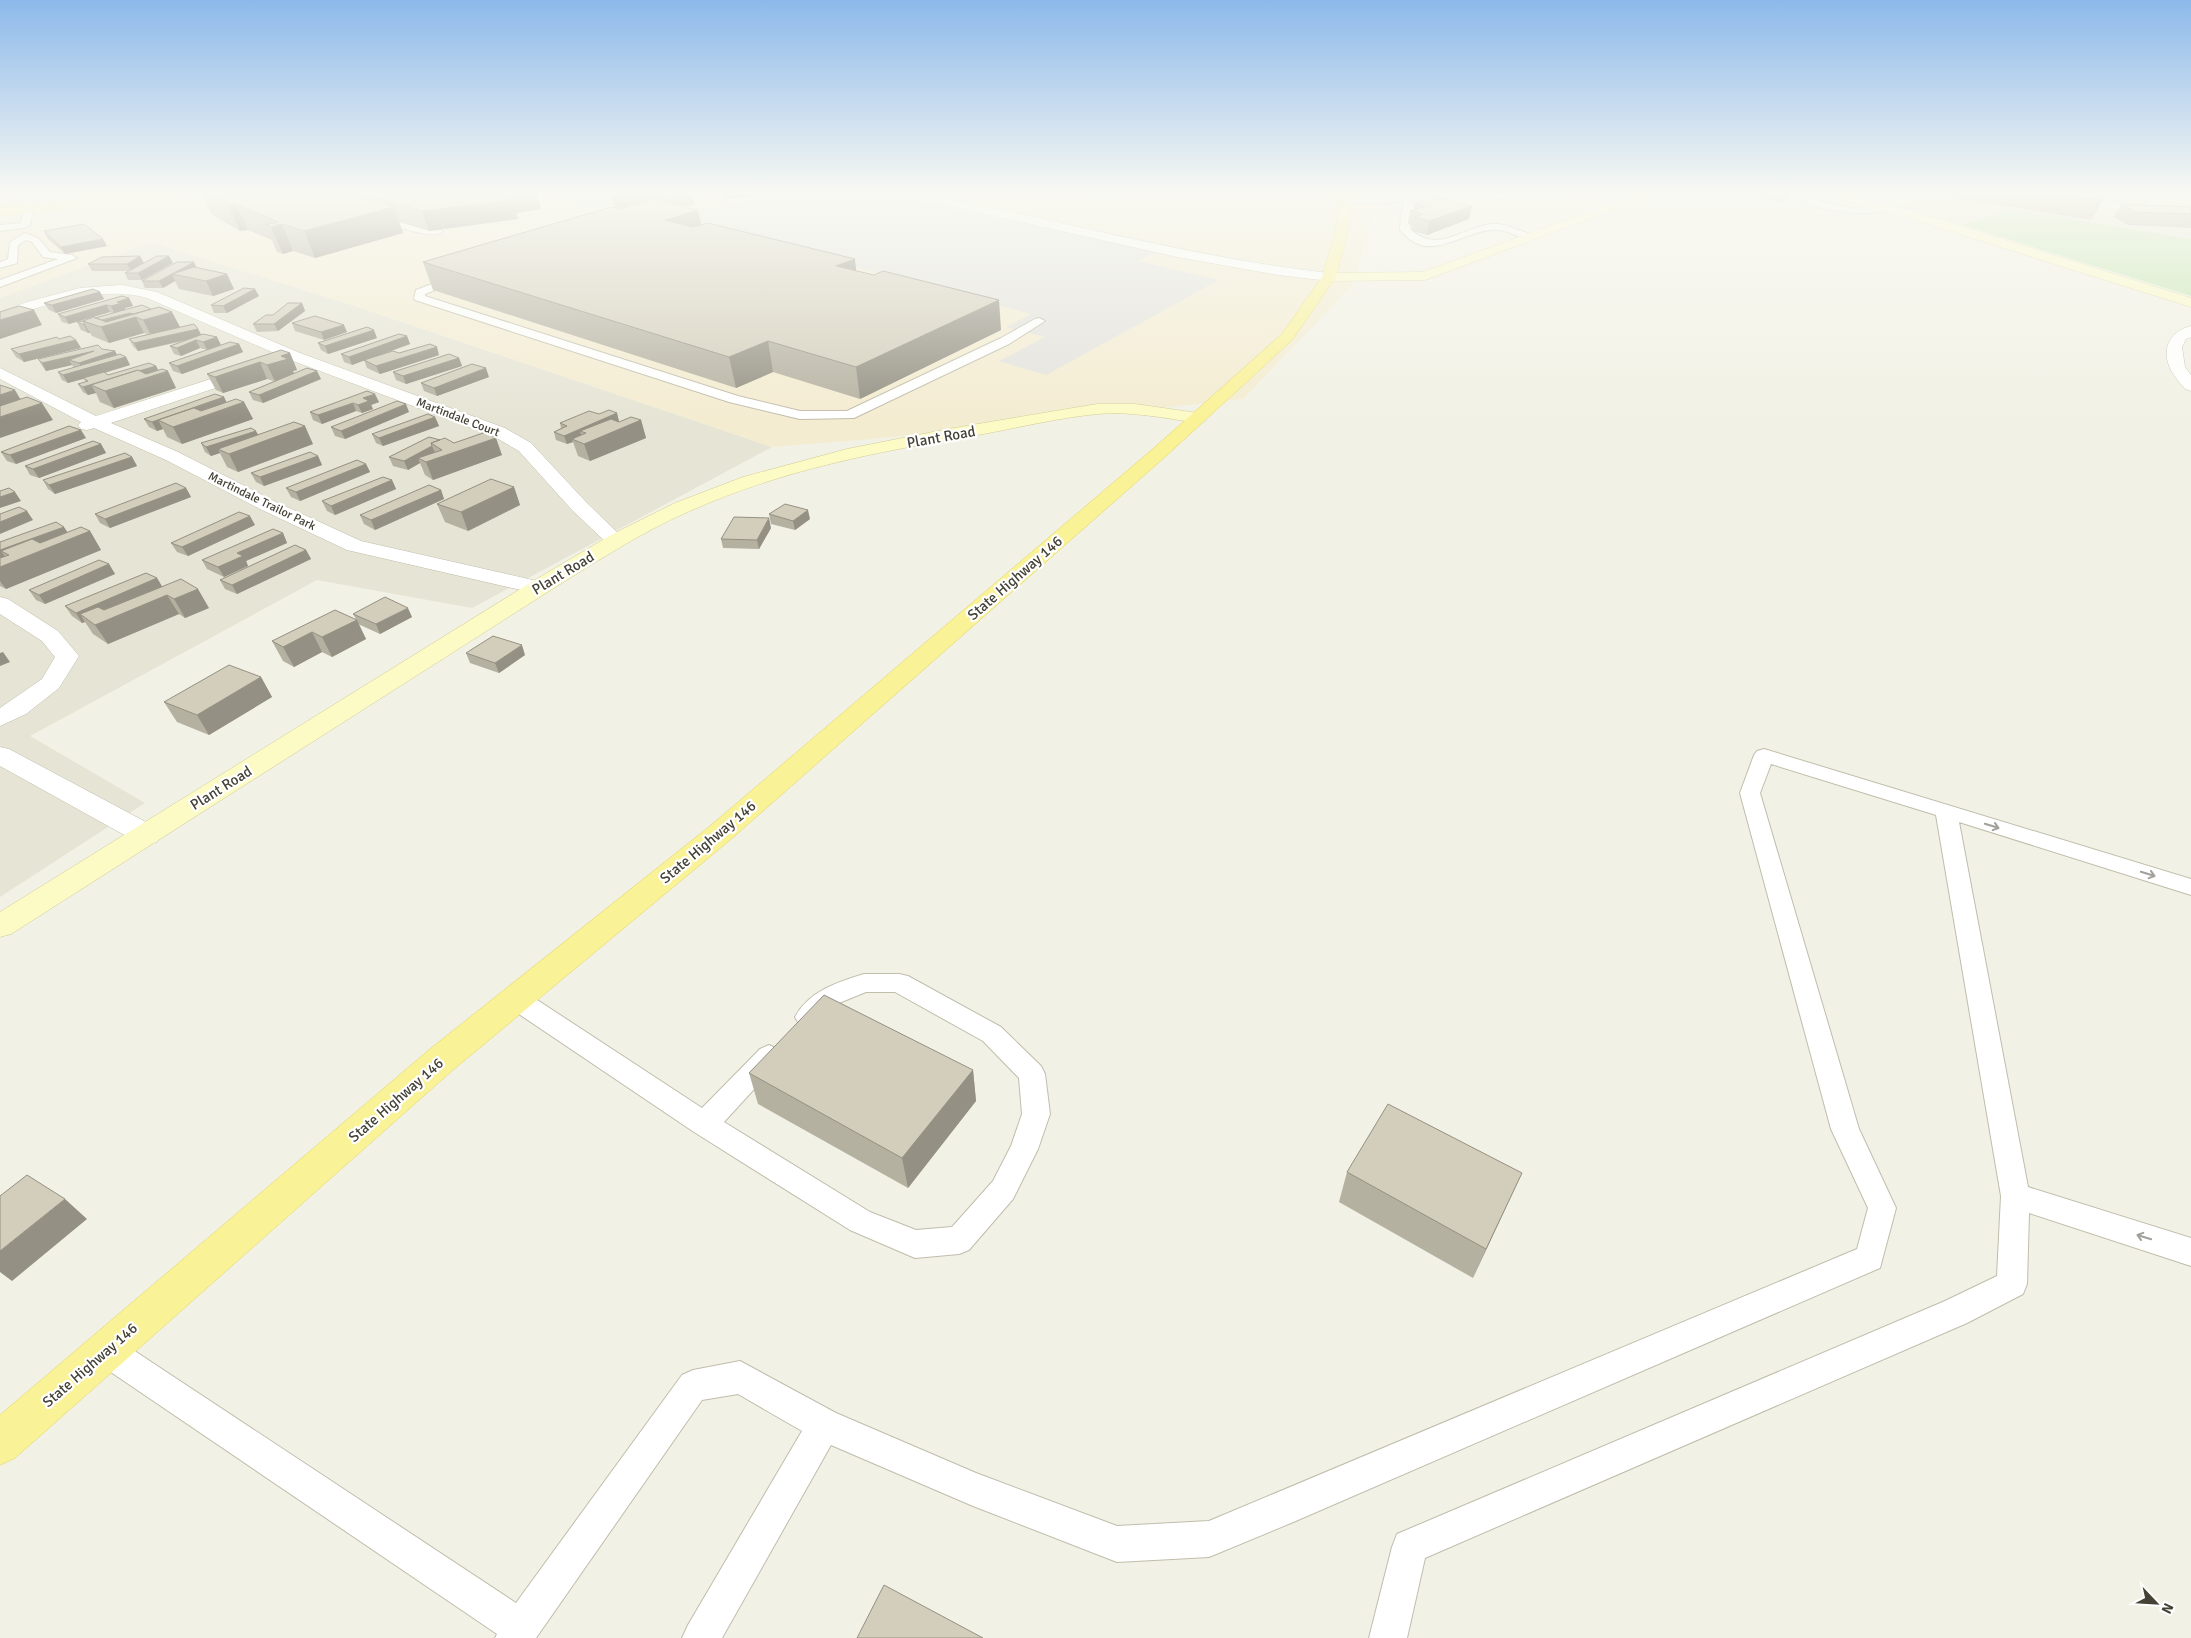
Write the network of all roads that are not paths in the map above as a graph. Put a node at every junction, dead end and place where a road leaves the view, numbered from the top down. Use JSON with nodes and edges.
{"nodes":[{"id":1,"x":43,"y":268,"type":"edge"},
{"id":2,"x":1257,"y":268,"type":"edge"},
{"id":3,"x":1331,"y":268,"type":"edge"},
{"id":4,"x":1445,"y":268,"type":"edge"},
{"id":5,"x":2083,"y":268,"type":"edge"},
{"id":6,"x":473,"y":273,"type":"edge"},
{"id":7,"x":1329,"y":276,"type":"junction"},
{"id":8,"x":0,"y":284,"type":"edge"},
{"id":9,"x":2191,"y":303,"type":"edge"},
{"id":10,"x":0,"y":316,"type":"edge"},
{"id":11,"x":1039,"y":321,"type":"dead end"},
{"id":12,"x":2191,"y":331,"type":"edge"},
{"id":13,"x":294,"y":356,"type":"junction"},
{"id":14,"x":0,"y":373,"type":"edge"},
{"id":15,"x":2191,"y":386,"type":"edge"},
{"id":16,"x":1198,"y":418,"type":"junction"},
{"id":17,"x":94,"y":422,"type":"junction"},
{"id":18,"x":75,"y":429,"type":"edge"},
{"id":19,"x":616,"y":541,"type":"junction"},
{"id":20,"x":538,"y":588,"type":"junction"},
{"id":21,"x":0,"y":604,"type":"edge"},
{"id":22,"x":0,"y":718,"type":"edge"},
{"id":23,"x":0,"y":755,"type":"edge"},
{"id":24,"x":1946,"y":812,"type":"junction"},
{"id":25,"x":147,"y":835,"type":"junction"},
{"id":26,"x":2191,"y":887,"type":"edge"},
{"id":27,"x":0,"y":926,"type":"edge"},
{"id":28,"x":516,"y":999,"type":"junction"},
{"id":29,"x":704,"y":1124,"type":"junction"},
{"id":30,"x":2015,"y":1196,"type":"junction"},
{"id":31,"x":2191,"y":1252,"type":"edge"},
{"id":32,"x":107,"y":1351,"type":"junction"},
{"id":33,"x":824,"y":1425,"type":"junction"},
{"id":34,"x":0,"y":1443,"type":"edge"},
{"id":35,"x":518,"y":1633,"type":"edge"},
{"id":36,"x":701,"y":1638,"type":"edge"},
{"id":37,"x":1388,"y":1638,"type":"edge"}],
"edges":[{"from":1,"to":8,"type":"lane"},
{"from":2,"to":7,"type":"street"},
{"from":3,"to":7,"type":"main road","name":"State Highway 146"},
{"from":4,"to":7,"type":"street"},
{"from":5,"to":9,"type":"street"},
{"from":6,"to":11,"type":"lane"},
{"from":7,"to":16,"type":"main road","name":"State Highway 146"},
{"from":10,"to":13,"type":"street","name":"Martindale Court"},
{"from":12,"to":15,"type":"street"},
{"from":13,"to":17,"type":"street"},
{"from":13,"to":19,"type":"street","name":"Martindale Court"},
{"from":14,"to":17,"type":"street","name":"Martindale Trailor Park"},
{"from":16,"to":19,"type":"street","name":"Plant Road"},
{"from":16,"to":28,"type":"main road","name":"State Highway 146"},
{"from":17,"to":18,"type":"street"},
{"from":17,"to":20,"type":"street","name":"Martindale Trailor Park"},
{"from":19,"to":20,"type":"street","name":"Plant Road"},
{"from":20,"to":25,"type":"street","name":"Plant Road"},
{"from":21,"to":22,"type":"street"},
{"from":23,"to":25,"type":"street"},
{"from":24,"to":26,"type":"lane","one_way":true},
{"from":24,"to":30,"type":"lane"},
{"from":24,"to":33,"type":"lane"},
{"from":25,"to":27,"type":"street","name":"Plant Road"},
{"from":28,"to":29,"type":"lane"},
{"from":28,"to":32,"type":"main road","name":"State Highway 146"},
{"from":29,"to":29,"type":"lane"},
{"from":31,"to":30,"type":"lane","one_way":true},
{"from":30,"to":37,"type":"lane"},
{"from":32,"to":34,"type":"main road","name":"State Highway 146"},
{"from":32,"to":35,"type":"lane"},
{"from":33,"to":35,"type":"lane"},
{"from":33,"to":36,"type":"lane"}]}
